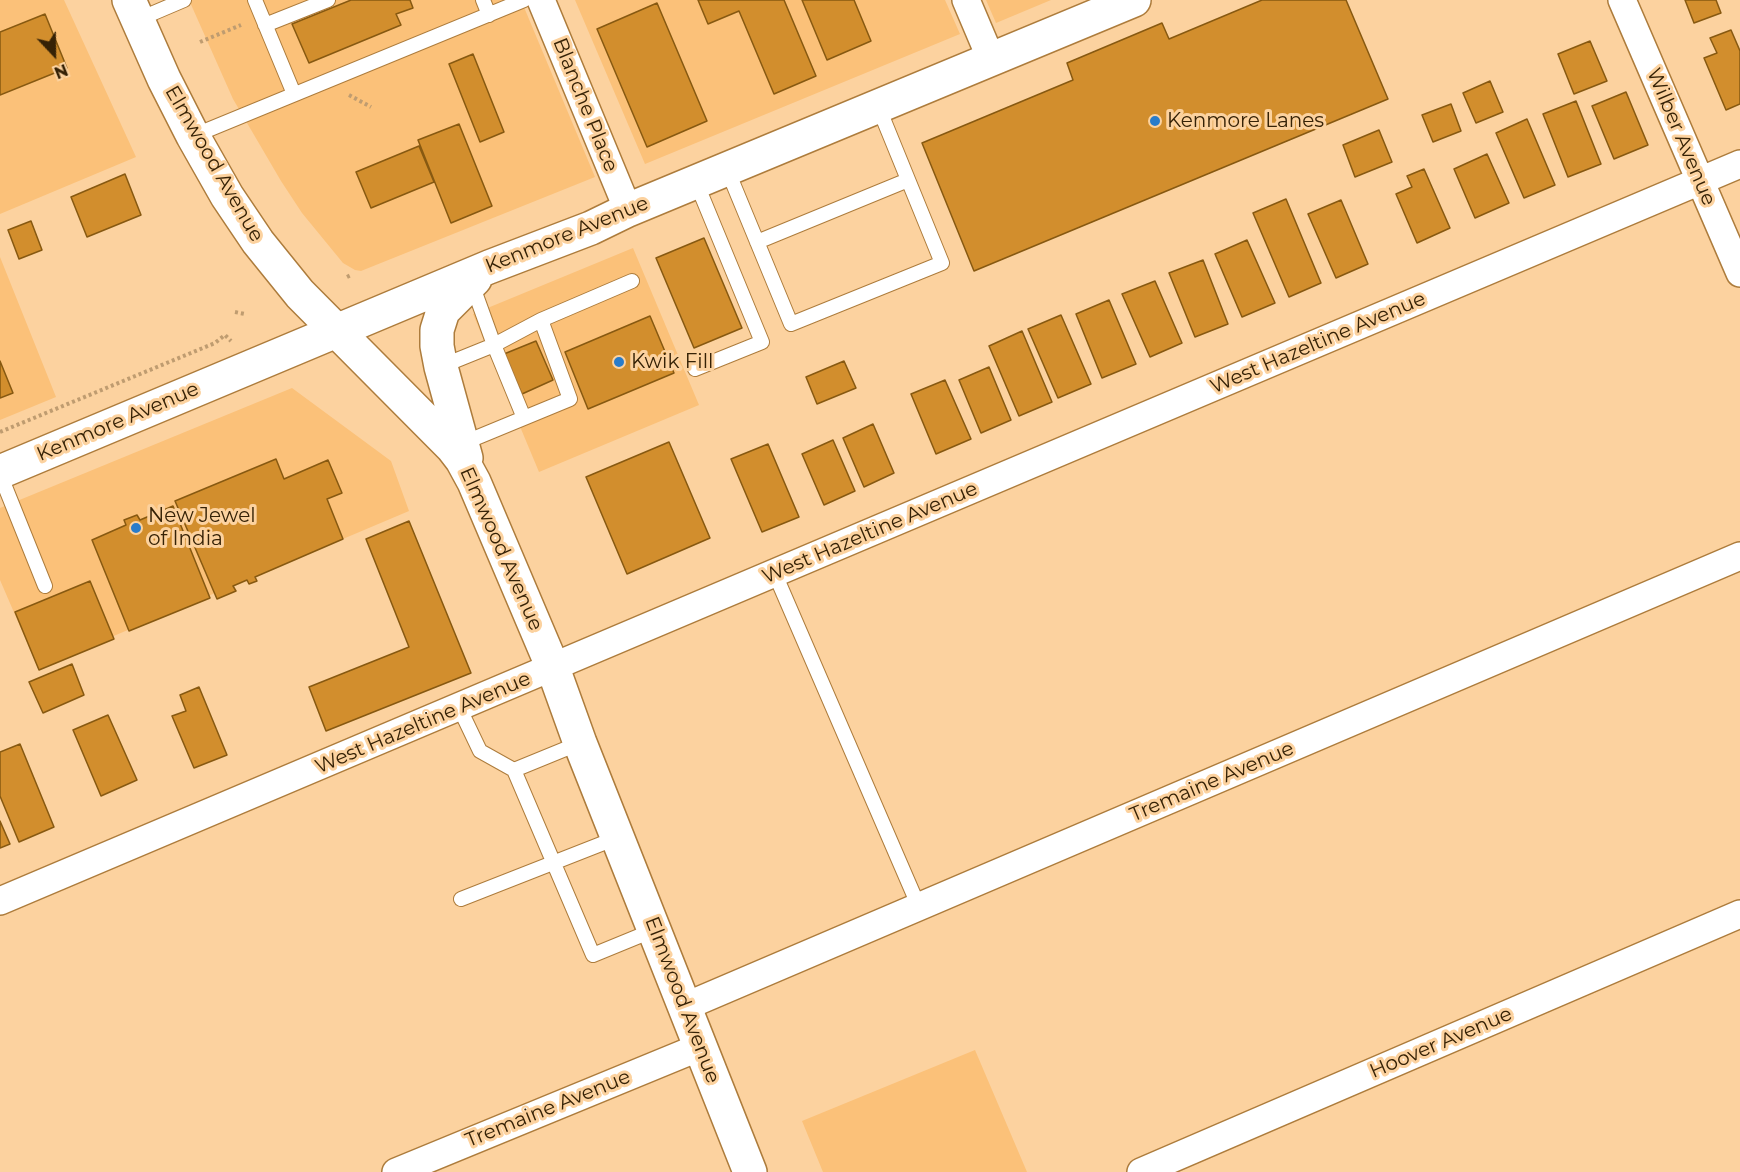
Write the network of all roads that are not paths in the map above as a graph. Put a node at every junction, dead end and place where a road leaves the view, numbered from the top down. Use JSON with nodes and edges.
{"nodes":[{"id":1,"x":184,"y":0,"type":"edge"},
{"id":2,"x":255,"y":0,"type":"edge"},
{"id":3,"x":328,"y":0,"type":"edge"},
{"id":4,"x":483,"y":0,"type":"edge"},
{"id":5,"x":524,"y":0,"type":"edge"},
{"id":6,"x":541,"y":0,"type":"edge"},
{"id":7,"x":966,"y":0,"type":"edge"},
{"id":8,"x":1134,"y":0,"type":"edge"},
{"id":9,"x":1622,"y":0,"type":"edge"},
{"id":10,"x":133,"y":10,"type":"edge"},
{"id":11,"x":489,"y":15,"type":"junction"},
{"id":12,"x":265,"y":26,"type":"junction"},
{"id":13,"x":991,"y":59,"type":"junction"},
{"id":14,"x":294,"y":94,"type":"junction"},
{"id":15,"x":878,"y":106,"type":"junction"},
{"id":16,"x":194,"y":136,"type":"junction"},
{"id":17,"x":1740,"y":164,"type":"edge"},
{"id":18,"x":727,"y":169,"type":"junction"},
{"id":19,"x":908,"y":180,"type":"junction"},
{"id":20,"x":1701,"y":181,"type":"junction"},
{"id":21,"x":696,"y":182,"type":"junction"},
{"id":22,"x":628,"y":210,"type":"junction"},
{"id":23,"x":757,"y":242,"type":"junction"},
{"id":24,"x":1740,"y":273,"type":"edge"},
{"id":25,"x":480,"y":274,"type":"junction"},
{"id":26,"x":632,"y":281,"type":"dead end"},
{"id":27,"x":541,"y":321,"type":"junction"},
{"id":28,"x":336,"y":330,"type":"junction"},
{"id":29,"x":494,"y":345,"type":"junction"},
{"id":30,"x":441,"y":367,"type":"junction"},
{"id":31,"x":695,"y":369,"type":"dead end"},
{"id":32,"x":524,"y":418,"type":"junction"},
{"id":33,"x":461,"y":444,"type":"junction"},
{"id":34,"x":0,"y":473,"type":"edge"},
{"id":35,"x":474,"y":482,"type":"junction"},
{"id":36,"x":1740,"y":556,"type":"edge"},
{"id":37,"x":775,"y":574,"type":"junction"},
{"id":38,"x":45,"y":586,"type":"dead end"},
{"id":39,"x":553,"y":668,"type":"junction"},
{"id":40,"x":459,"y":708,"type":"junction"},
{"id":41,"x":580,"y":743,"type":"junction"},
{"id":42,"x":514,"y":770,"type":"junction"},
{"id":43,"x":619,"y":837,"type":"junction"},
{"id":44,"x":554,"y":862,"type":"junction"},
{"id":45,"x":461,"y":899,"type":"dead end"},
{"id":46,"x":0,"y":901,"type":"edge"},
{"id":47,"x":919,"y":907,"type":"junction"},
{"id":48,"x":1740,"y":914,"type":"edge"},
{"id":49,"x":654,"y":930,"type":"junction"},
{"id":50,"x":684,"y":1007,"type":"junction"},
{"id":51,"x":700,"y":1047,"type":"junction"},
{"id":52,"x":396,"y":1172,"type":"edge"},
{"id":53,"x":750,"y":1172,"type":"edge"},
{"id":54,"x":1141,"y":1172,"type":"edge"}],
"edges":[{"from":1,"to":10,"type":"lane"},
{"from":2,"to":12,"type":"lane"},
{"from":3,"to":12,"type":"lane"},
{"from":4,"to":11,"type":"lane"},
{"from":5,"to":11,"type":"lane"},
{"from":6,"to":22,"type":"street","name":"Blanche Place"},
{"from":7,"to":13,"type":"street"},
{"from":8,"to":13,"type":"street","name":"Kenmore Avenue"},
{"from":9,"to":20,"type":"street","name":"Wilber Avenue"},
{"from":10,"to":16,"type":"street","name":"Elmwood Avenue"},
{"from":11,"to":14,"type":"lane"},
{"from":12,"to":14,"type":"lane"},
{"from":13,"to":15,"type":"street","name":"Kenmore Avenue"},
{"from":14,"to":16,"type":"lane"},
{"from":15,"to":18,"type":"street","name":"Kenmore Avenue"},
{"from":15,"to":19,"type":"lane"},
{"from":16,"to":28,"type":"street","name":"Elmwood Avenue"},
{"from":17,"to":20,"type":"street","name":"West Hazeltine Avenue"},
{"from":18,"to":21,"type":"street","name":"Kenmore Avenue"},
{"from":18,"to":23,"type":"lane"},
{"from":19,"to":23,"type":"lane"},
{"from":19,"to":23,"type":"lane"},
{"from":20,"to":24,"type":"street","name":"Wilber Avenue"},
{"from":20,"to":37,"type":"street","name":"West Hazeltine Avenue"},
{"from":21,"to":22,"type":"street","name":"Kenmore Avenue"},
{"from":21,"to":31,"type":"lane"},
{"from":22,"to":25,"type":"street","name":"Kenmore Avenue"},
{"from":25,"to":28,"type":"street","name":"Kenmore Avenue"},
{"from":25,"to":29,"type":"lane"},
{"from":25,"to":30,"type":"street"},
{"from":26,"to":27,"type":"lane"},
{"from":27,"to":29,"type":"lane"},
{"from":27,"to":32,"type":"lane"},
{"from":28,"to":34,"type":"street","name":"Kenmore Avenue"},
{"from":28,"to":35,"type":"street","name":"Elmwood Avenue"},
{"from":29,"to":30,"type":"lane"},
{"from":29,"to":32,"type":"lane"},
{"from":30,"to":33,"type":"street"},
{"from":32,"to":33,"type":"lane"},
{"from":33,"to":35,"type":"street"},
{"from":34,"to":38,"type":"lane"},
{"from":35,"to":39,"type":"street","name":"Elmwood Avenue"},
{"from":36,"to":47,"type":"street","name":"Tremaine Avenue"},
{"from":37,"to":39,"type":"street","name":"West Hazeltine Avenue"},
{"from":37,"to":47,"type":"lane"},
{"from":39,"to":40,"type":"street","name":"West Hazeltine Avenue"},
{"from":39,"to":41,"type":"street","name":"Elmwood Avenue"},
{"from":40,"to":42,"type":"lane"},
{"from":40,"to":46,"type":"street","name":"West Hazeltine Avenue"},
{"from":41,"to":42,"type":"lane"},
{"from":41,"to":43,"type":"street","name":"Elmwood Avenue"},
{"from":42,"to":44,"type":"lane"},
{"from":43,"to":44,"type":"lane"},
{"from":43,"to":49,"type":"street","name":"Elmwood Avenue"},
{"from":44,"to":45,"type":"lane"},
{"from":44,"to":49,"type":"lane"},
{"from":47,"to":50,"type":"street","name":"Tremaine Avenue"},
{"from":48,"to":54,"type":"street","name":"Hoover Avenue"},
{"from":49,"to":50,"type":"street","name":"Elmwood Avenue"},
{"from":50,"to":51,"type":"street","name":"Elmwood Avenue"},
{"from":51,"to":52,"type":"street","name":"Tremaine Avenue"},
{"from":51,"to":53,"type":"street","name":"Elmwood Avenue"}]}
